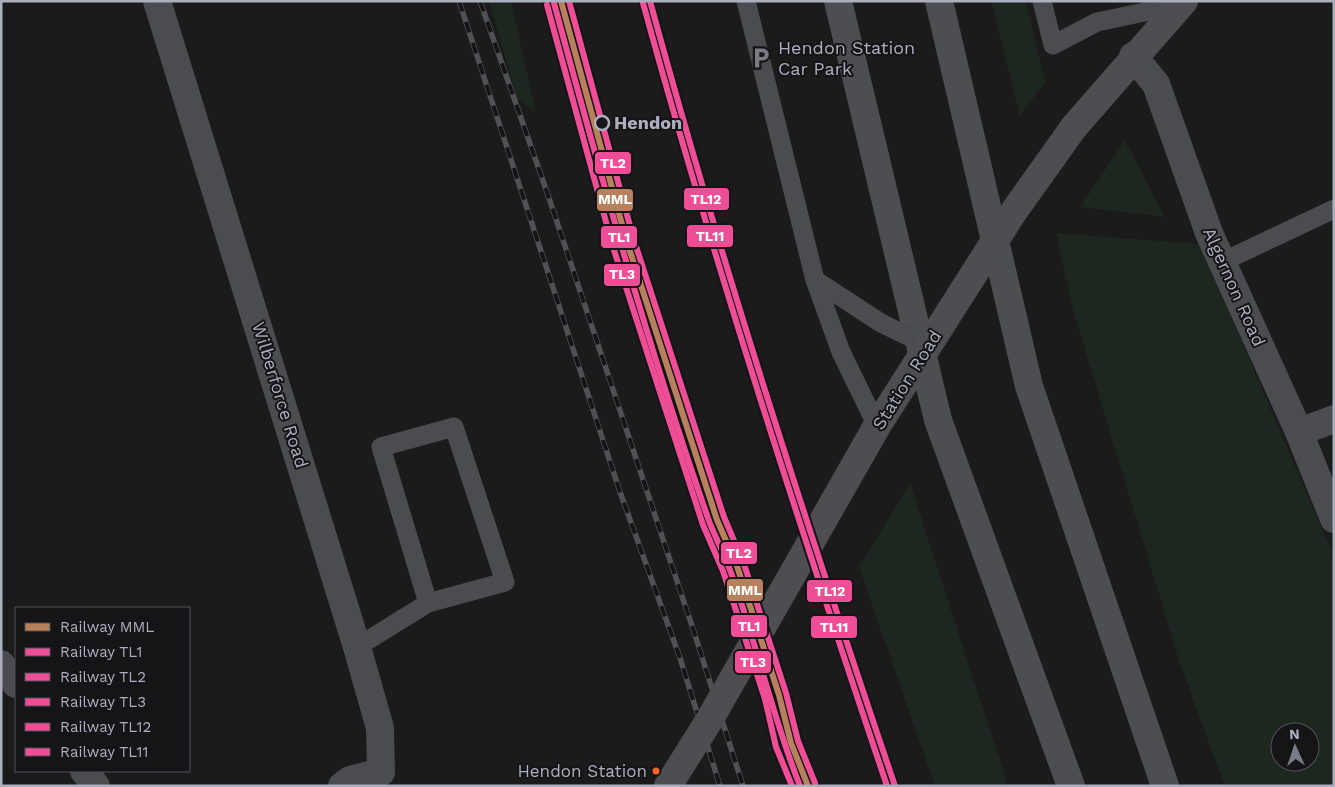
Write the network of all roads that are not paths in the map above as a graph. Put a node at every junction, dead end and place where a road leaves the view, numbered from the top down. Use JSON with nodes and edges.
{"nodes":[{"id":1,"x":158,"y":1,"type":"edge"},
{"id":2,"x":746,"y":1,"type":"edge"},
{"id":3,"x":838,"y":1,"type":"edge"},
{"id":4,"x":939,"y":1,"type":"edge"},
{"id":5,"x":1042,"y":1,"type":"edge"},
{"id":6,"x":1179,"y":3,"type":"edge"},
{"id":7,"x":1133,"y":56,"type":"junction"},
{"id":8,"x":1334,"y":209,"type":"edge"},
{"id":9,"x":1222,"y":262,"type":"junction"},
{"id":10,"x":815,"y":280,"type":"junction"},
{"id":11,"x":928,"y":346,"type":"junction"},
{"id":12,"x":1334,"y":419,"type":"edge"},
{"id":13,"x":877,"y":426,"type":"junction"},
{"id":14,"x":1299,"y":432,"type":"junction"},
{"id":15,"x":1334,"y":519,"type":"edge"},
{"id":16,"x":428,"y":602,"type":"junction"},
{"id":17,"x":357,"y":647,"type":"junction"},
{"id":18,"x":1,"y":664,"type":"edge"},
{"id":19,"x":15,"y":683,"type":"edge"},
{"id":20,"x":85,"y":772,"type":"edge"},
{"id":21,"x":388,"y":779,"type":"edge"},
{"id":22,"x":96,"y":786,"type":"edge"},
{"id":23,"x":342,"y":786,"type":"edge"},
{"id":24,"x":668,"y":786,"type":"edge"},
{"id":25,"x":1071,"y":786,"type":"edge"},
{"id":26,"x":1165,"y":786,"type":"edge"}],
"edges":[{"from":1,"to":17,"type":"street","name":"Wilberforce Road"},
{"from":2,"to":10,"type":"lane"},
{"from":3,"to":25,"type":"highway"},
{"from":4,"to":26,"type":"highway"},
{"from":5,"to":6,"type":"lane"},
{"from":6,"to":7,"type":"main road","name":"Station Road"},
{"from":7,"to":9,"type":"street","name":"Algernon Road"},
{"from":7,"to":11,"type":"main road","name":"Station Road","bridge":true},
{"from":8,"to":9,"type":"lane"},
{"from":9,"to":14,"type":"street","name":"Algernon Road"},
{"from":10,"to":11,"type":"lane","bridge":true},
{"from":10,"to":13,"type":"lane"},
{"from":11,"to":13,"type":"main road","name":"Station Road","bridge":true},
{"from":12,"to":14,"type":"street"},
{"from":13,"to":24,"type":"main road","name":"Station Road","bridge":true},
{"from":14,"to":15,"type":"street","name":"Algernon Road"},
{"from":16,"to":16,"type":"lane"},
{"from":16,"to":17,"type":"lane"},
{"from":17,"to":21,"type":"street","name":"Wilberforce Road"},
{"from":18,"to":19,"type":"street"},
{"from":20,"to":22,"type":"street"},
{"from":21,"to":23,"type":"street"}]}
